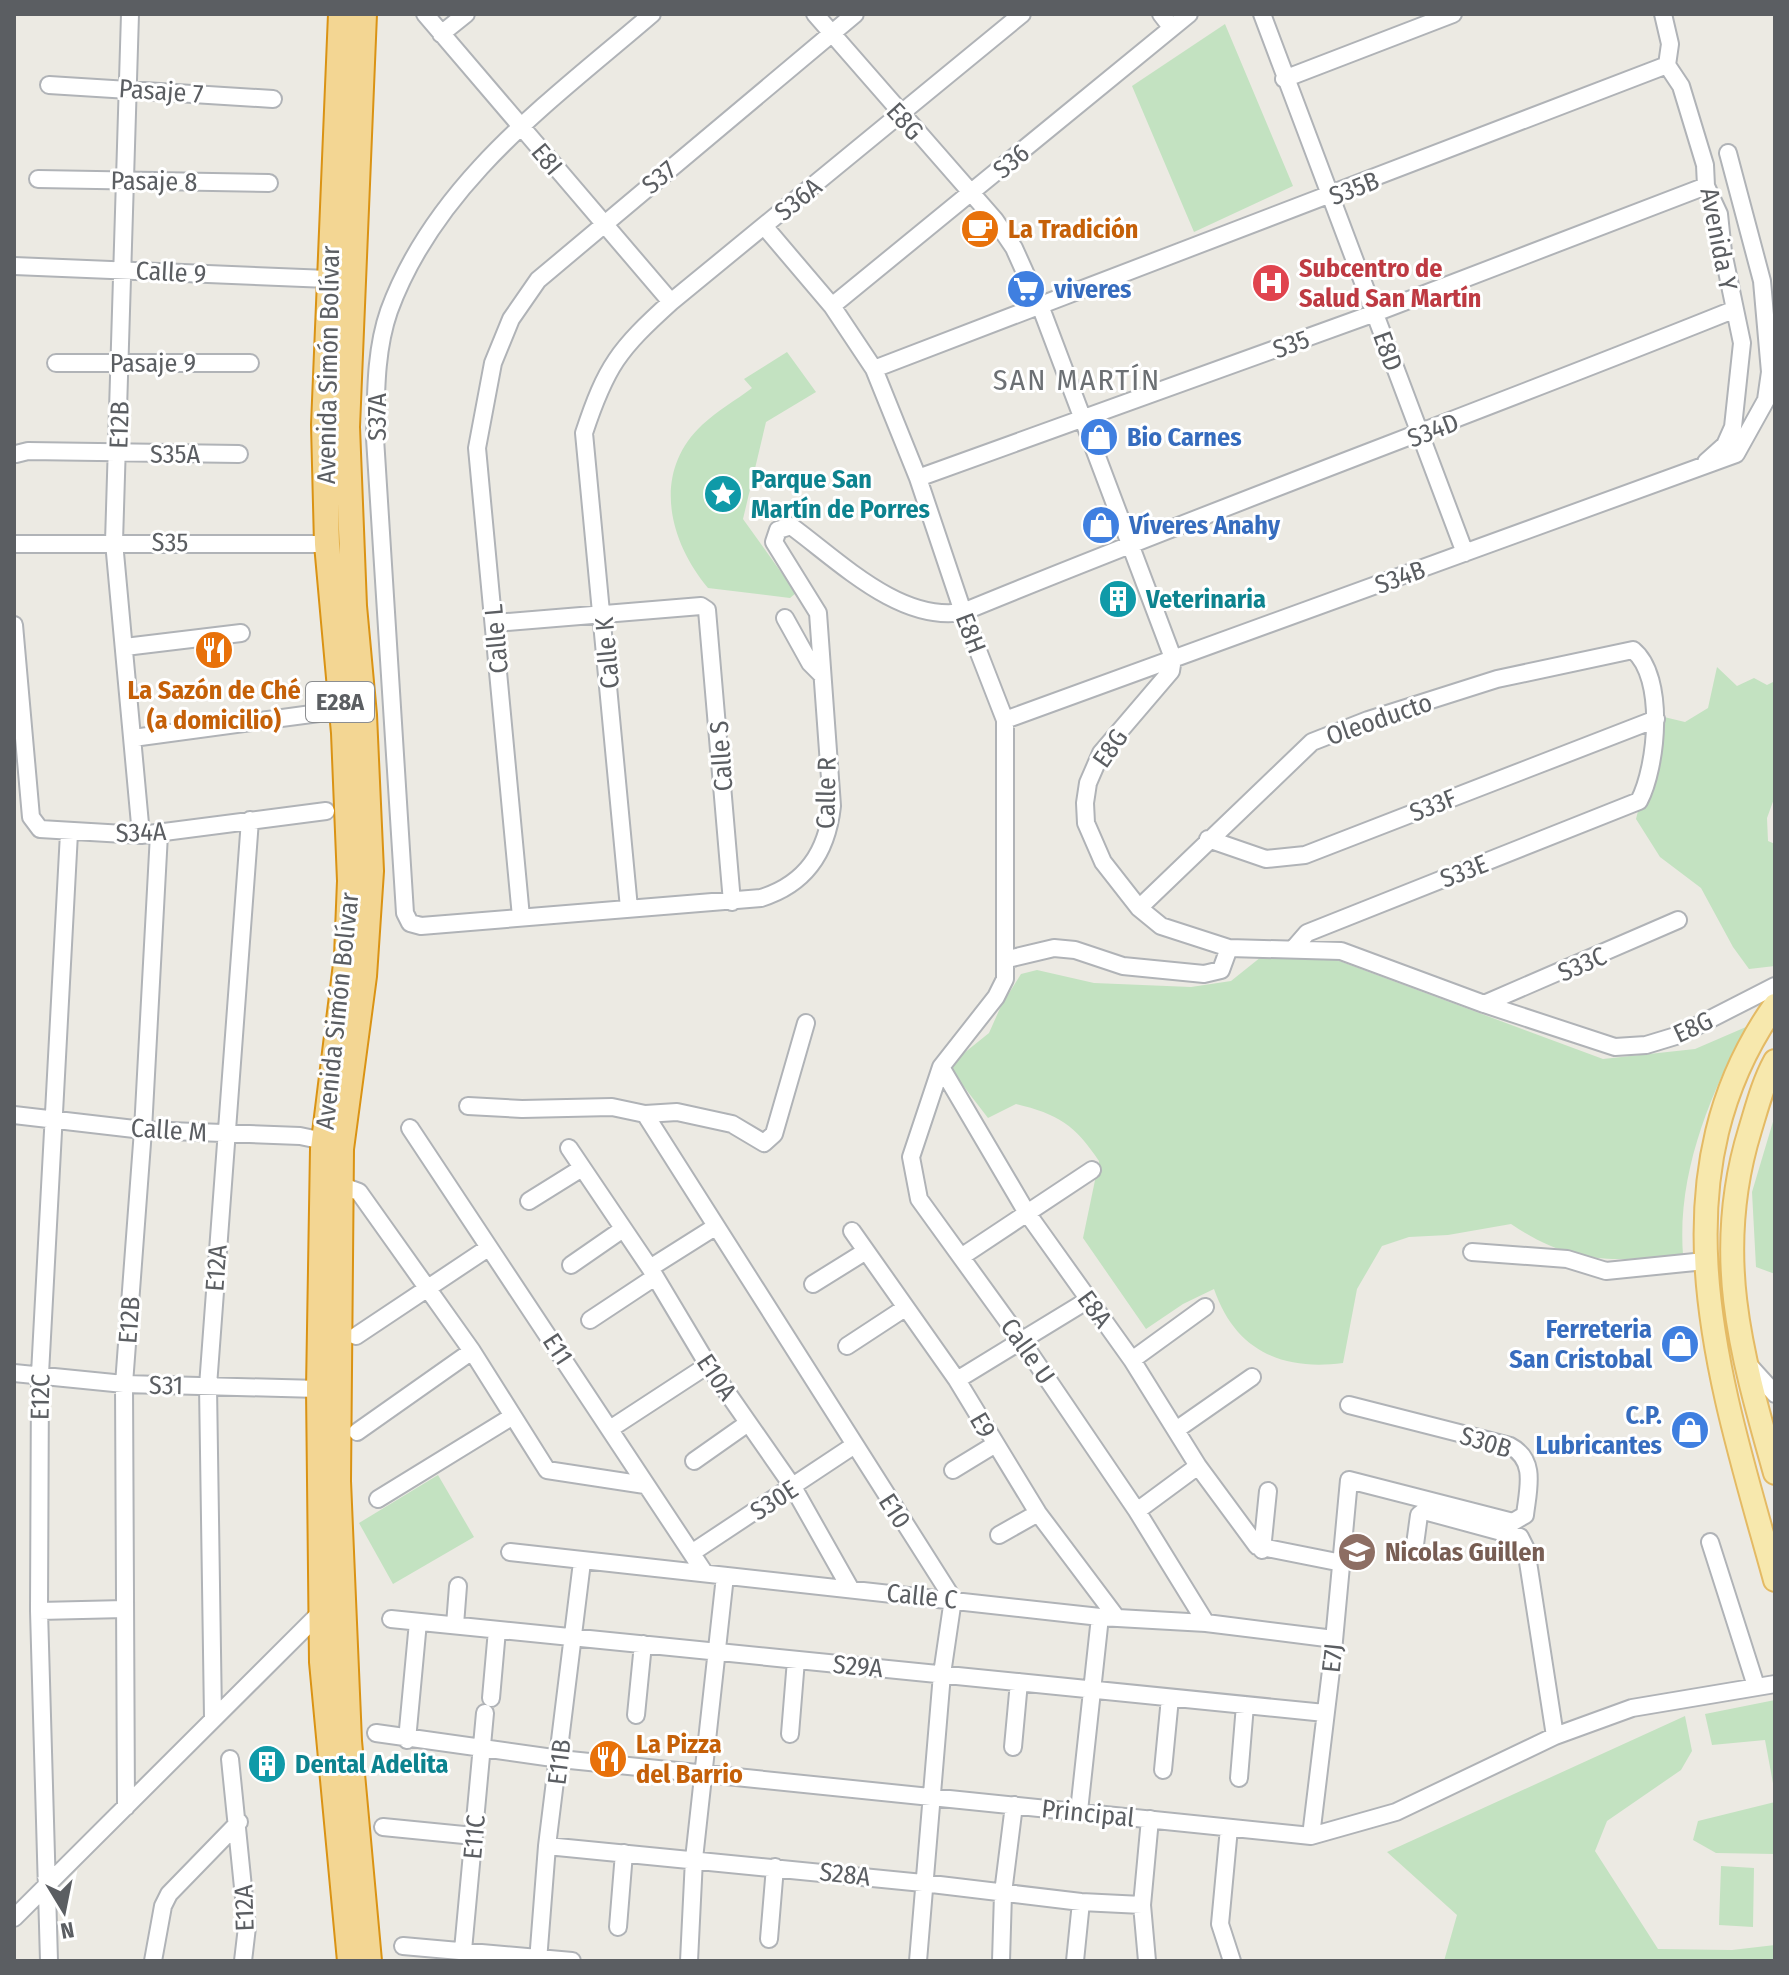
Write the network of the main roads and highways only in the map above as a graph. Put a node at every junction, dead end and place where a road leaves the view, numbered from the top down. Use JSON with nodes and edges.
{"nodes":[{"id":1,"x":341,"y":14,"type":"edge"},
{"id":2,"x":364,"y":14,"type":"edge"},
{"id":3,"x":1775,"y":1005,"type":"edge"},
{"id":4,"x":1775,"y":1061,"type":"edge"},
{"id":5,"x":1775,"y":1473,"type":"edge"},
{"id":6,"x":1775,"y":1580,"type":"edge"},
{"id":7,"x":350,"y":1961,"type":"edge"},
{"id":8,"x":369,"y":1961,"type":"edge"}],
"edges":[{"from":1,"to":7,"type":"highway","name":"Avenida Simón Bolívar","number":"E28A"},
{"from":2,"to":8,"type":"highway","name":"Avenida Simón Bolívar","number":"E28A"},
{"from":3,"to":6,"type":"main road"},
{"from":4,"to":5,"type":"main road"}]}
